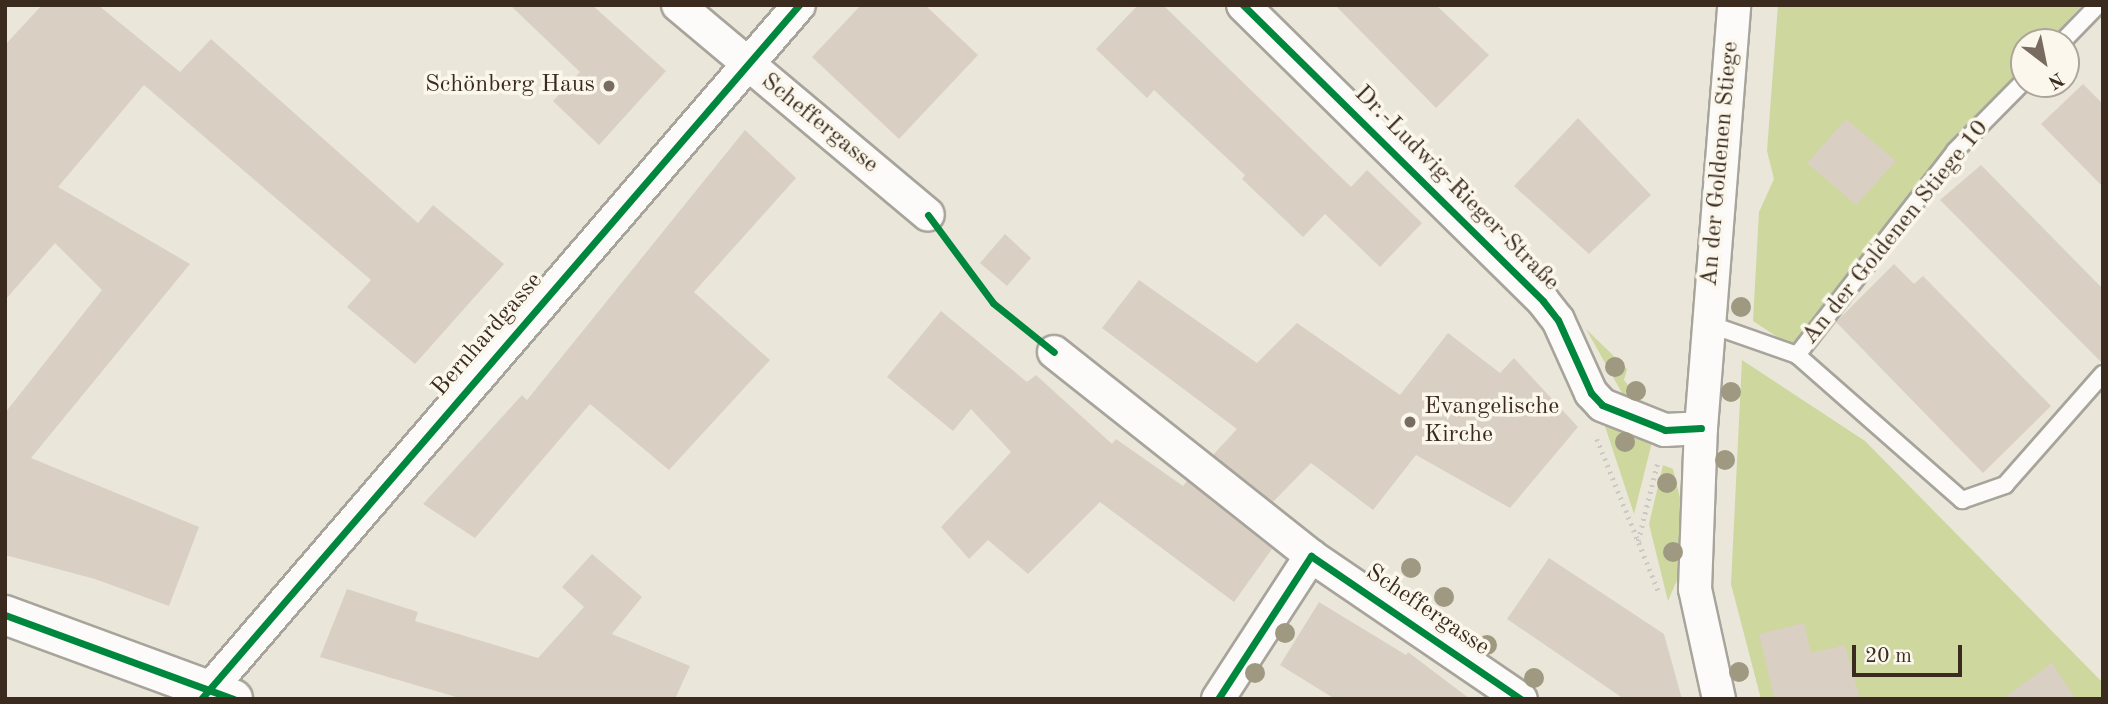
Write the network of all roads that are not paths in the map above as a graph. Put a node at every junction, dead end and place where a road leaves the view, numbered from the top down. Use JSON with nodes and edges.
{"nodes":[{"id":1,"x":678,"y":5,"type":"edge"},
{"id":2,"x":799,"y":5,"type":"edge"},
{"id":3,"x":1243,"y":5,"type":"edge"},
{"id":4,"x":1734,"y":5,"type":"edge"},
{"id":5,"x":2098,"y":5,"type":"edge"},
{"id":6,"x":2076,"y":28,"type":"edge"},
{"id":7,"x":745,"y":64,"type":"junction"},
{"id":8,"x":2010,"y":94,"type":"edge"},
{"id":9,"x":928,"y":215,"type":"road end"},
{"id":10,"x":1709,"y":324,"type":"junction"},
{"id":11,"x":1054,"y":352,"type":"road end"},
{"id":12,"x":1797,"y":355,"type":"junction"},
{"id":13,"x":2103,"y":374,"type":"edge"},
{"id":14,"x":1701,"y":428,"type":"junction"},
{"id":15,"x":1311,"y":556,"type":"junction"},
{"id":16,"x":5,"y":615,"type":"edge"},
{"id":17,"x":214,"y":696,"type":"edge"},
{"id":18,"x":1218,"y":699,"type":"edge"},
{"id":19,"x":1521,"y":699,"type":"edge"},
{"id":20,"x":1719,"y":699,"type":"edge"}],
"edges":[{"from":1,"to":7,"type":"street","name":"Scheffergasse"},
{"from":2,"to":7,"type":"street","name":"Bernhardgasse"},
{"from":3,"to":14,"type":"street","name":"Dr.-Ludwig-Rieger-Straße"},
{"from":4,"to":10,"type":"street","name":"An der Goldenen Stiege"},
{"from":5,"to":6,"type":"lane"},
{"from":7,"to":9,"type":"street","name":"Scheffergasse"},
{"from":7,"to":17,"type":"street","name":"Bernhardgasse"},
{"from":8,"to":12,"type":"lane","name":"An der Goldenen Stiege 10"},
{"from":10,"to":12,"type":"lane"},
{"from":10,"to":14,"type":"street","name":"An der Goldenen Stiege"},
{"from":11,"to":15,"type":"street","name":"Scheffergasse"},
{"from":12,"to":13,"type":"lane"},
{"from":14,"to":20,"type":"street","name":"An der Goldenen Stiege"},
{"from":15,"to":18,"type":"street"},
{"from":15,"to":19,"type":"street","name":"Scheffergasse"},
{"from":16,"to":17,"type":"main road"}]}
